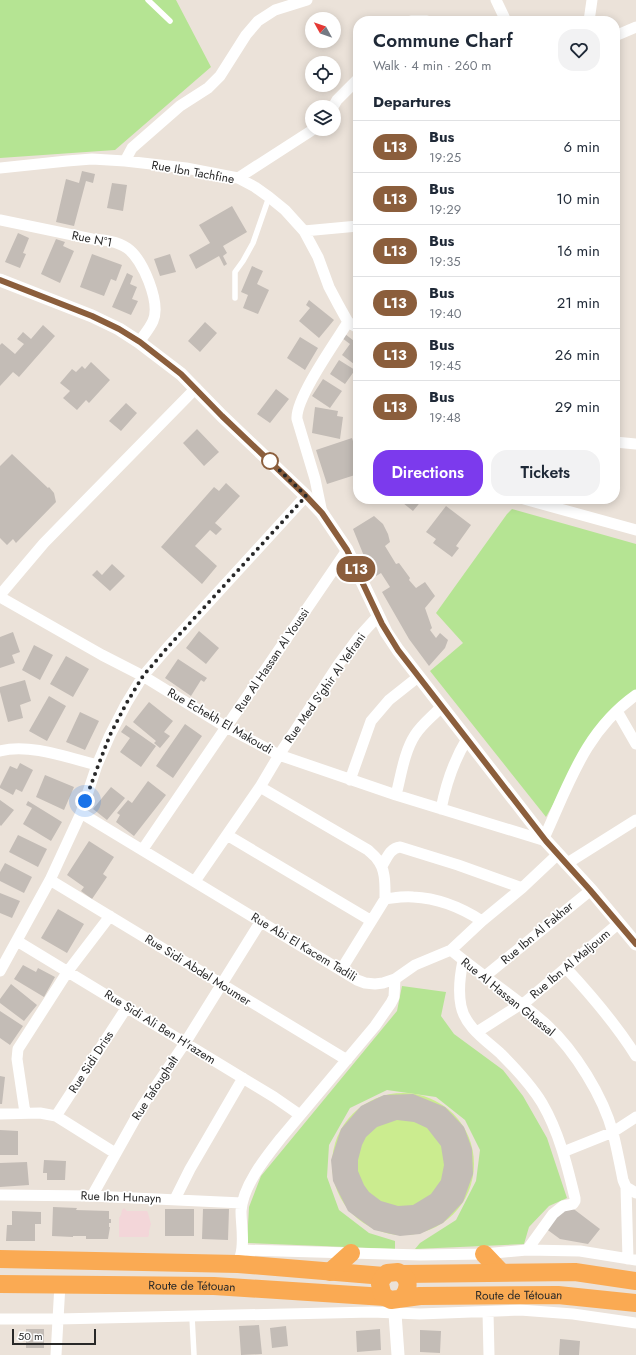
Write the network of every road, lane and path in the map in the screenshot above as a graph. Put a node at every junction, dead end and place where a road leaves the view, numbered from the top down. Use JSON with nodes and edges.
{"nodes":[{"id":1,"x":148,"y":0,"type":"edge"},
{"id":2,"x":307,"y":0,"type":"edge"},
{"id":3,"x":496,"y":0,"type":"edge"},
{"id":4,"x":592,"y":0,"type":"edge"},
{"id":5,"x":504,"y":16,"type":"edge"},
{"id":6,"x":590,"y":16,"type":"edge"},
{"id":7,"x":170,"y":21,"type":"dead end"},
{"id":8,"x":636,"y":28,"type":"edge"},
{"id":9,"x":620,"y":34,"type":"edge"},
{"id":10,"x":353,"y":84,"type":"edge"},
{"id":11,"x":337,"y":100,"type":"edge"},
{"id":12,"x":305,"y":135,"type":"edge"},
{"id":13,"x":125,"y":162,"type":"junction"},
{"id":14,"x":0,"y":168,"type":"edge"},
{"id":15,"x":238,"y":178,"type":"junction"},
{"id":16,"x":269,"y":197,"type":"junction"},
{"id":17,"x":0,"y":220,"type":"edge"},
{"id":18,"x":353,"y":226,"type":"edge"},
{"id":19,"x":304,"y":231,"type":"junction"},
{"id":20,"x":0,"y":280,"type":"edge"},
{"id":21,"x":235,"y":298,"type":"dead end"},
{"id":22,"x":353,"y":325,"type":"edge"},
{"id":23,"x":140,"y":342,"type":"junction"},
{"id":24,"x":196,"y":388,"type":"junction"},
{"id":25,"x":620,"y":442,"type":"edge"},
{"id":26,"x":636,"y":444,"type":"edge"},
{"id":27,"x":306,"y":496,"type":"junction"},
{"id":28,"x":542,"y":504,"type":"edge"},
{"id":29,"x":322,"y":513,"type":"junction"},
{"id":30,"x":636,"y":530,"type":"edge"},
{"id":31,"x":347,"y":550,"type":"junction"},
{"id":32,"x":0,"y":596,"type":"edge"},
{"id":33,"x":378,"y":616,"type":"junction"},
{"id":34,"x":143,"y":676,"type":"junction"},
{"id":35,"x":418,"y":677,"type":"junction"},
{"id":36,"x":636,"y":695,"type":"edge"},
{"id":37,"x":442,"y":707,"type":"junction"},
{"id":38,"x":617,"y":711,"type":"junction"},
{"id":39,"x":226,"y":727,"type":"junction"},
{"id":40,"x":468,"y":739,"type":"junction"},
{"id":41,"x":636,"y":744,"type":"edge"},
{"id":42,"x":0,"y":749,"type":"edge"},
{"id":43,"x":279,"y":755,"type":"junction"},
{"id":44,"x":98,"y":766,"type":"junction"},
{"id":45,"x":350,"y":780,"type":"junction"},
{"id":46,"x":260,"y":787,"type":"junction"},
{"id":47,"x":396,"y":795,"type":"junction"},
{"id":48,"x":440,"y":809,"type":"junction"},
{"id":49,"x":81,"y":813,"type":"junction"},
{"id":50,"x":636,"y":820,"type":"edge"},
{"id":51,"x":227,"y":835,"type":"junction"},
{"id":52,"x":545,"y":840,"type":"junction"},
{"id":53,"x":143,"y":849,"type":"junction"},
{"id":54,"x":562,"y":859,"type":"junction"},
{"id":55,"x":382,"y":866,"type":"junction"},
{"id":56,"x":50,"y":880,"type":"junction"},
{"id":57,"x":195,"y":881,"type":"junction"},
{"id":58,"x":522,"y":888,"type":"junction"},
{"id":59,"x":590,"y":890,"type":"junction"},
{"id":60,"x":385,"y":899,"type":"junction"},
{"id":61,"x":110,"y":916,"type":"junction"},
{"id":62,"x":370,"y":920,"type":"junction"},
{"id":63,"x":482,"y":921,"type":"junction"},
{"id":64,"x":261,"y":922,"type":"junction"},
{"id":65,"x":619,"y":923,"type":"junction"},
{"id":66,"x":17,"y":941,"type":"junction"},
{"id":67,"x":636,"y":944,"type":"edge"},
{"id":68,"x":451,"y":950,"type":"junction"},
{"id":69,"x":463,"y":961,"type":"junction"},
{"id":70,"x":566,"y":968,"type":"junction"},
{"id":71,"x":341,"y":970,"type":"junction"},
{"id":72,"x":0,"y":971,"type":"edge"},
{"id":73,"x":68,"y":971,"type":"junction"},
{"id":74,"x":484,"y":977,"type":"junction"},
{"id":75,"x":395,"y":979,"type":"junction"},
{"id":76,"x":221,"y":985,"type":"junction"},
{"id":77,"x":521,"y":1004,"type":"junction"},
{"id":78,"x":127,"y":1007,"type":"junction"},
{"id":79,"x":477,"y":1032,"type":"junction"},
{"id":80,"x":185,"y":1043,"type":"junction"},
{"id":81,"x":636,"y":1056,"type":"edge"},
{"id":82,"x":347,"y":1060,"type":"junction"},
{"id":83,"x":243,"y":1078,"type":"junction"},
{"id":84,"x":25,"y":1113,"type":"junction"},
{"id":85,"x":0,"y":1114,"type":"edge"},
{"id":86,"x":300,"y":1115,"type":"junction"},
{"id":87,"x":56,"y":1116,"type":"junction"},
{"id":88,"x":636,"y":1117,"type":"edge"},
{"id":89,"x":613,"y":1132,"type":"junction"},
{"id":90,"x":563,"y":1152,"type":"junction"},
{"id":91,"x":115,"y":1153,"type":"junction"},
{"id":92,"x":626,"y":1187,"type":"junction"},
{"id":93,"x":636,"y":1193,"type":"edge"},
{"id":94,"x":0,"y":1195,"type":"edge"},
{"id":95,"x":92,"y":1196,"type":"junction"},
{"id":96,"x":175,"y":1200,"type":"junction"},
{"id":97,"x":242,"y":1203,"type":"junction"},
{"id":98,"x":527,"y":1250,"type":"junction"},
{"id":99,"x":351,"y":1253,"type":"junction"},
{"id":100,"x":396,"y":1254,"type":"junction"},
{"id":101,"x":484,"y":1254,"type":"junction"},
{"id":102,"x":240,"y":1257,"type":"junction"},
{"id":103,"x":0,"y":1259,"type":"edge"},
{"id":104,"x":632,"y":1260,"type":"edge"},
{"id":105,"x":330,"y":1272,"type":"junction"},
{"id":106,"x":501,"y":1272,"type":"junction"},
{"id":107,"x":394,"y":1274,"type":"junction"},
{"id":108,"x":636,"y":1281,"type":"edge"},
{"id":109,"x":0,"y":1284,"type":"edge"},
{"id":110,"x":60,"y":1284,"type":"junction"},
{"id":111,"x":394,"y":1302,"type":"junction"},
{"id":112,"x":636,"y":1303,"type":"edge"},
{"id":113,"x":488,"y":1312,"type":"junction"},
{"id":114,"x":192,"y":1317,"type":"junction"},
{"id":115,"x":0,"y":1319,"type":"edge"},
{"id":116,"x":58,"y":1319,"type":"junction"},
{"id":117,"x":636,"y":1323,"type":"edge"},
{"id":118,"x":56,"y":1355,"type":"edge"},
{"id":119,"x":194,"y":1355,"type":"edge"},
{"id":120,"x":398,"y":1355,"type":"edge"},
{"id":121,"x":489,"y":1355,"type":"edge"}],
"edges":[{"from":1,"to":7,"type":"lane"},
{"from":2,"to":13,"type":"street"},
{"from":3,"to":5,"type":"street"},
{"from":4,"to":6,"type":"street"},
{"from":8,"to":9,"type":"street"},
{"from":10,"to":11,"type":"street"},
{"from":12,"to":15,"type":"street"},
{"from":13,"to":14,"type":"street","name":"Rue Ibn Tachfine"},
{"from":13,"to":15,"type":"street","name":"Rue Ibn Tachfine"},
{"from":15,"to":16,"type":"street","name":"Rue Ibn Tachfine"},
{"from":16,"to":19,"type":"street","name":"Rue Ibn Tachfine"},
{"from":16,"to":21,"type":"lane"},
{"from":17,"to":23,"type":"street","name":"Rue N°1"},
{"from":18,"to":19,"type":"street"},
{"from":19,"to":22,"type":"street","name":"Rue Ibn Tachfine"},
{"from":20,"to":23,"type":"street"},
{"from":22,"to":29,"type":"street"},
{"from":23,"to":24,"type":"street"},
{"from":24,"to":27,"type":"street"},
{"from":24,"to":32,"type":"street"},
{"from":25,"to":26,"type":"street"},
{"from":27,"to":29,"type":"street"},
{"from":27,"to":34,"type":"street"},
{"from":28,"to":30,"type":"street"},
{"from":29,"to":31,"type":"street"},
{"from":31,"to":33,"type":"street"},
{"from":31,"to":39,"type":"street","name":"Rue Al Hassan Al Youssi"},
{"from":32,"to":34,"type":"street","name":"Rue Echekh El Makoudi"},
{"from":33,"to":35,"type":"street"},
{"from":33,"to":43,"type":"street","name":"Rue Med S'ghir Al Yefrani"},
{"from":34,"to":39,"type":"street","name":"Rue Echekh El Makoudi"},
{"from":34,"to":44,"type":"street"},
{"from":35,"to":37,"type":"street"},
{"from":35,"to":45,"type":"street"},
{"from":36,"to":38,"type":"street"},
{"from":37,"to":40,"type":"street"},
{"from":37,"to":47,"type":"street"},
{"from":38,"to":41,"type":"street"},
{"from":38,"to":52,"type":"street"},
{"from":39,"to":43,"type":"street","name":"Rue Echekh El Makoudi"},
{"from":39,"to":53,"type":"street","name":"Rue Al Hassan Al Youssi"},
{"from":40,"to":48,"type":"street"},
{"from":40,"to":52,"type":"street"},
{"from":42,"to":44,"type":"street"},
{"from":43,"to":45,"type":"street","name":"Rue Echekh El Makoudi"},
{"from":43,"to":46,"type":"street","name":"Rue Med S'ghir Al Yefrani"},
{"from":44,"to":49,"type":"street"},
{"from":45,"to":47,"type":"street","name":"Rue Echekh El Makoudi"},
{"from":46,"to":51,"type":"street","name":"Rue Med S'ghir Al Yefrani"},
{"from":46,"to":55,"type":"street"},
{"from":47,"to":48,"type":"street","name":"Rue Echekh El Makoudi"},
{"from":48,"to":52,"type":"street","name":"Rue Echekh El Makoudi"},
{"from":49,"to":53,"type":"street","name":"Rue Abi El Kacem Tadili"},
{"from":49,"to":56,"type":"street"},
{"from":50,"to":54,"type":"street","name":"Rue Abi El Kacem Tadili"},
{"from":51,"to":57,"type":"street","name":"Rue Med S'ghir Al Yefrani"},
{"from":51,"to":62,"type":"street"},
{"from":52,"to":54,"type":"street"},
{"from":53,"to":57,"type":"street","name":"Rue Abi El Kacem Tadili"},
{"from":54,"to":58,"type":"street","name":"Rue Abi El Kacem Tadili"},
{"from":54,"to":59,"type":"street"},
{"from":55,"to":58,"type":"street"},
{"from":55,"to":60,"type":"street"},
{"from":56,"to":61,"type":"street","name":"Rue Sidi Abdel Moumer"},
{"from":56,"to":66,"type":"street"},
{"from":57,"to":64,"type":"street","name":"Rue Abi El Kacem Tadili"},
{"from":58,"to":63,"type":"street","name":"Rue Abi El Kacem Tadili"},
{"from":59,"to":65,"type":"street"},
{"from":59,"to":74,"type":"street","name":"Rue Ibn Al Fakhar"},
{"from":60,"to":62,"type":"street"},
{"from":60,"to":63,"type":"street"},
{"from":61,"to":73,"type":"street"},
{"from":61,"to":76,"type":"street","name":"Rue Sidi Abdel Moumer"},
{"from":62,"to":71,"type":"street"},
{"from":63,"to":68,"type":"street","name":"Rue Abi El Kacem Tadili"},
{"from":64,"to":71,"type":"street","name":"Rue Abi El Kacem Tadili"},
{"from":64,"to":76,"type":"street","name":"Rue Tafoughalt"},
{"from":65,"to":67,"type":"street"},
{"from":65,"to":70,"type":"street","name":"Rue Ibn Al Maljoum"},
{"from":66,"to":72,"type":"street"},
{"from":66,"to":73,"type":"street","name":"Rue Sidi Ali Ben H'razem"},
{"from":68,"to":69,"type":"street","name":"Rue Al Hassan Ghassal"},
{"from":68,"to":75,"type":"street","name":"Rue Abi El Kacem Tadili"},
{"from":69,"to":74,"type":"street","name":"Rue Al Hassan Ghassal"},
{"from":69,"to":79,"type":"street"},
{"from":70,"to":77,"type":"street","name":"Rue Ibn Al Maljoum"},
{"from":70,"to":81,"type":"street"},
{"from":71,"to":75,"type":"street","name":"Rue Abi El Kacem Tadili"},
{"from":73,"to":78,"type":"street","name":"Rue Sidi Ali Ben H'razem"},
{"from":73,"to":84,"type":"street"},
{"from":74,"to":77,"type":"street","name":"Rue Al Hassan Ghassal"},
{"from":75,"to":82,"type":"street"},
{"from":76,"to":80,"type":"street","name":"Rue Tafoughalt"},
{"from":76,"to":82,"type":"street","name":"Rue Sidi Abdel Moumer"},
{"from":77,"to":79,"type":"street","name":"Rue Ibn Al Maljoum"},
{"from":77,"to":89,"type":"street","name":"Rue Al Hassan Ghassal"},
{"from":78,"to":80,"type":"street","name":"Rue Sidi Ali Ben H'razem"},
{"from":78,"to":87,"type":"street","name":"Rue Sidi Driss"},
{"from":79,"to":90,"type":"street"},
{"from":80,"to":83,"type":"street","name":"Rue Sidi Ali Ben H'razem"},
{"from":80,"to":91,"type":"street","name":"Rue Tafoughalt"},
{"from":82,"to":86,"type":"street"},
{"from":83,"to":86,"type":"street","name":"Rue Sidi Ali Ben H'razem"},
{"from":83,"to":96,"type":"street"},
{"from":84,"to":85,"type":"street"},
{"from":84,"to":87,"type":"street"},
{"from":86,"to":97,"type":"street"},
{"from":87,"to":91,"type":"street"},
{"from":88,"to":89,"type":"street"},
{"from":89,"to":90,"type":"street"},
{"from":89,"to":92,"type":"street","name":"Rue Al Hassan Ghassal"},
{"from":90,"to":98,"type":"street"},
{"from":91,"to":95,"type":"street","name":"Rue Tafoughalt"},
{"from":92,"to":93,"type":"street"},
{"from":92,"to":104,"type":"street","name":"Rue Al Hassan Ghassal"},
{"from":94,"to":95,"type":"street","name":"Rue Ibn Hunayn"},
{"from":95,"to":96,"type":"street","name":"Rue Ibn Hunayn"},
{"from":96,"to":97,"type":"street","name":"Rue Ibn Hunayn"},
{"from":97,"to":102,"type":"street"},
{"from":98,"to":101,"type":"street"},
{"from":98,"to":104,"type":"street"},
{"from":99,"to":100,"type":"street"},
{"from":99,"to":102,"type":"street"},
{"from":99,"to":105,"type":"highway"},
{"from":100,"to":101,"type":"street"},
{"from":100,"to":107,"type":"street"},
{"from":101,"to":106,"type":"highway"},
{"from":102,"to":103,"type":"highway","name":"Route de Tétouan"},
{"from":102,"to":105,"type":"highway","name":"Route de Tétouan"},
{"from":105,"to":107,"type":"highway","name":"Route de Tétouan"},
{"from":106,"to":107,"type":"highway","name":"Route de Tétouan"},
{"from":106,"to":108,"type":"highway","name":"Route de Tétouan"},
{"from":107,"to":111,"type":"highway"},
{"from":107,"to":111,"type":"highway"},
{"from":109,"to":110,"type":"highway","name":"Route de Tétouan"},
{"from":110,"to":111,"type":"highway","name":"Route de Tétouan"},
{"from":110,"to":116,"type":"street"},
{"from":111,"to":112,"type":"highway","name":"Route de Tétouan"},
{"from":111,"to":113,"type":"street"},
{"from":111,"to":114,"type":"street"},
{"from":111,"to":120,"type":"street"},
{"from":113,"to":117,"type":"street"},
{"from":113,"to":121,"type":"street"},
{"from":114,"to":116,"type":"street"},
{"from":114,"to":119,"type":"lane"},
{"from":115,"to":116,"type":"street"},
{"from":116,"to":118,"type":"street"}]}
